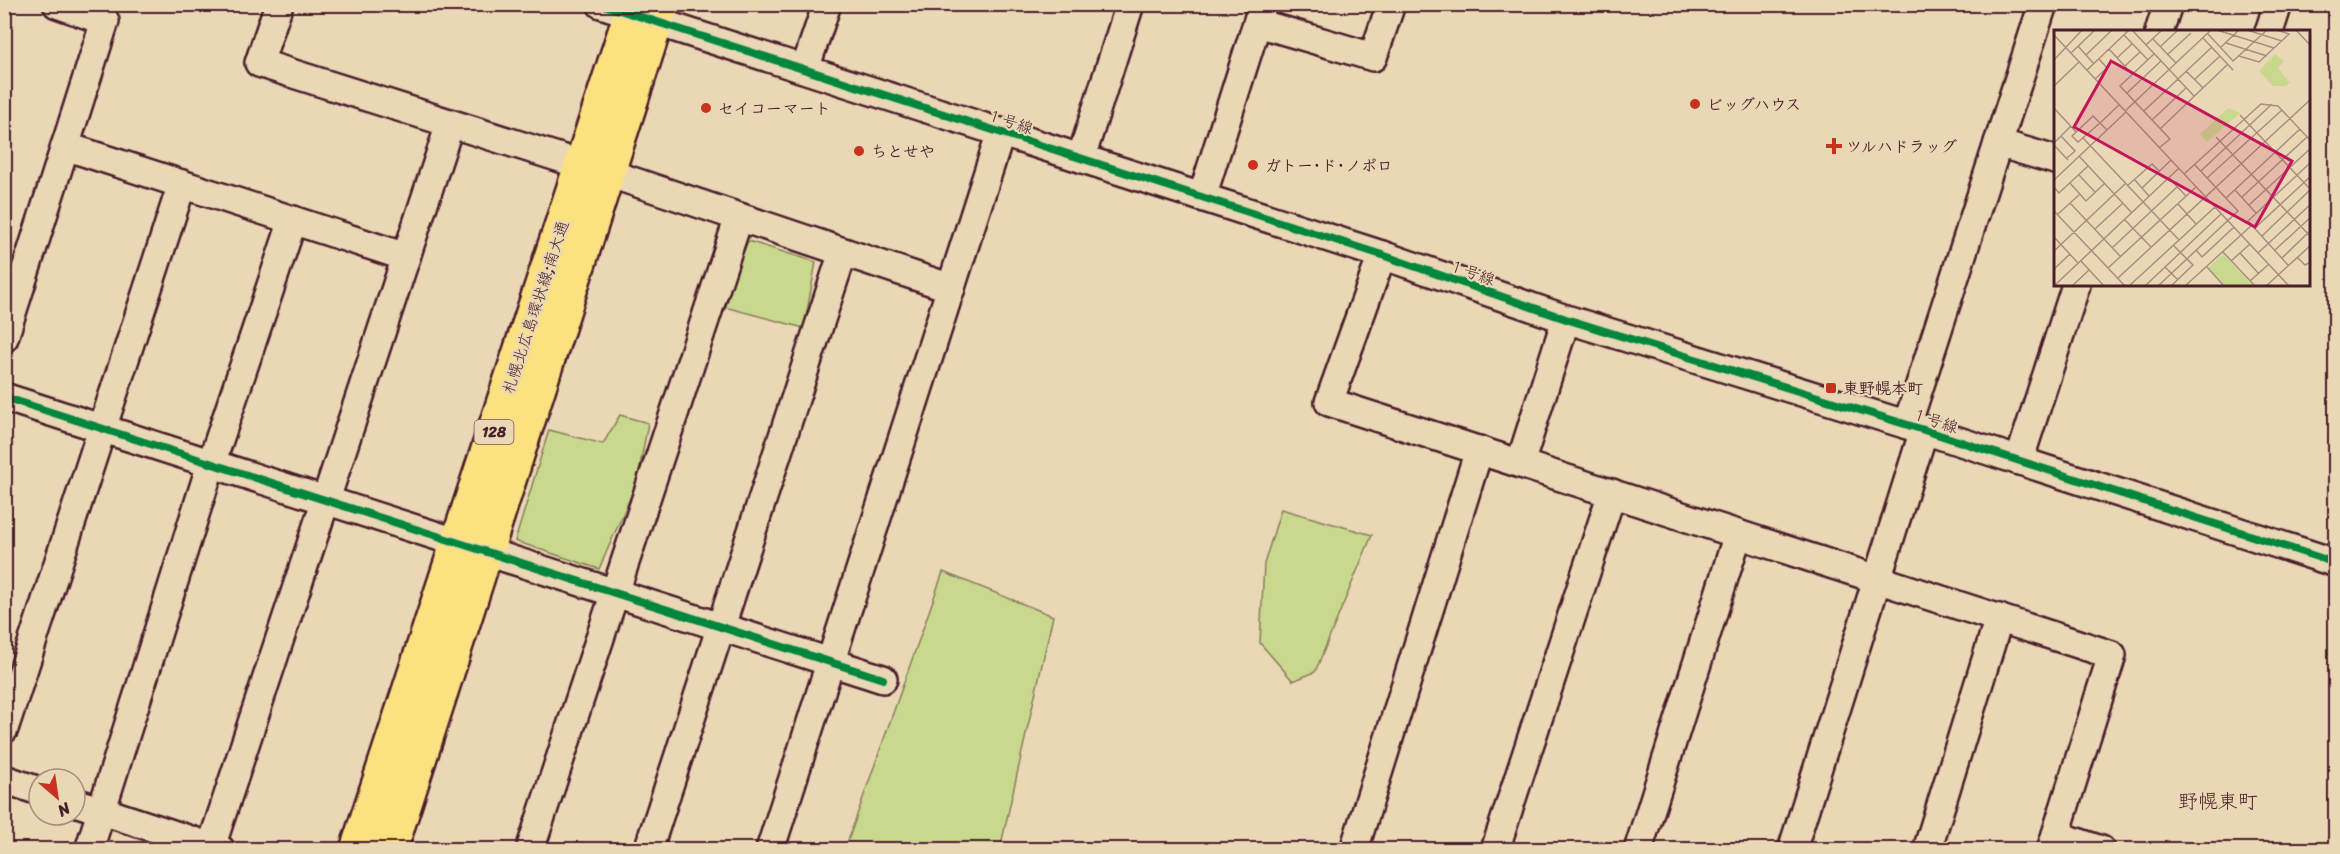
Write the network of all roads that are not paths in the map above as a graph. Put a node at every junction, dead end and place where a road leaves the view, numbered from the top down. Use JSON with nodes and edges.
{"nodes":[{"id":1,"x":57,"y":4,"type":"edge"},
{"id":2,"x":279,"y":4,"type":"edge"},
{"id":3,"x":601,"y":4,"type":"edge"},
{"id":4,"x":827,"y":4,"type":"edge"},
{"id":5,"x":1391,"y":4,"type":"edge"},
{"id":6,"x":2043,"y":4,"type":"edge"},
{"id":7,"x":2168,"y":4,"type":"edge"},
{"id":8,"x":2278,"y":4,"type":"edge"},
{"id":9,"x":1121,"y":7,"type":"edge"},
{"id":10,"x":646,"y":11,"type":"edge"},
{"id":11,"x":1261,"y":14,"type":"edge"},
{"id":12,"x":2160,"y":30,"type":"edge"},
{"id":13,"x":2270,"y":30,"type":"edge"},
{"id":14,"x":805,"y":69,"type":"junction"},
{"id":15,"x":450,"y":124,"type":"junction"},
{"id":16,"x":1001,"y":132,"type":"junction"},
{"id":17,"x":1998,"y":143,"type":"junction"},
{"id":18,"x":65,"y":146,"type":"junction"},
{"id":19,"x":1081,"y":158,"type":"junction"},
{"id":20,"x":2054,"y":160,"type":"edge"},
{"id":21,"x":595,"y":170,"type":"junction"},
{"id":22,"x":182,"y":184,"type":"junction"},
{"id":23,"x":1202,"y":197,"type":"junction"},
{"id":24,"x":739,"y":217,"type":"junction"},
{"id":25,"x":293,"y":220,"type":"junction"},
{"id":26,"x":843,"y":252,"type":"junction"},
{"id":27,"x":1382,"y":255,"type":"junction"},
{"id":28,"x":406,"y":257,"type":"junction"},
{"id":29,"x":2076,"y":286,"type":"edge"},
{"id":30,"x":951,"y":288,"type":"junction"},
{"id":31,"x":1566,"y":319,"type":"junction"},
{"id":32,"x":4,"y":338,"type":"edge"},
{"id":33,"x":4,"y":397,"type":"edge"},
{"id":34,"x":100,"y":428,"type":"junction"},
{"id":35,"x":1915,"y":428,"type":"junction"},
{"id":36,"x":1479,"y":450,"type":"junction"},
{"id":37,"x":2019,"y":461,"type":"junction"},
{"id":38,"x":211,"y":464,"type":"junction"},
{"id":39,"x":1520,"y":464,"type":"junction"},
{"id":40,"x":1612,"y":493,"type":"junction"},
{"id":41,"x":325,"y":501,"type":"junction"},
{"id":42,"x":1738,"y":534,"type":"junction"},
{"id":43,"x":472,"y":547,"type":"junction"},
{"id":44,"x":2336,"y":563,"type":"edge"},
{"id":45,"x":1877,"y":579,"type":"junction"},
{"id":46,"x":615,"y":592,"type":"junction"},
{"id":47,"x":1999,"y":618,"type":"junction"},
{"id":48,"x":720,"y":627,"type":"junction"},
{"id":49,"x":830,"y":663,"type":"junction"},
{"id":50,"x":883,"y":679,"type":"dead end"},
{"id":51,"x":4,"y":729,"type":"edge"},
{"id":52,"x":4,"y":779,"type":"edge"},
{"id":53,"x":27,"y":786,"type":"edge"},
{"id":54,"x":87,"y":806,"type":"edge"},
{"id":55,"x":102,"y":811,"type":"junction"},
{"id":56,"x":2053,"y":842,"type":"edge"},
{"id":57,"x":214,"y":848,"type":"edge"},
{"id":58,"x":89,"y":849,"type":"edge"},
{"id":59,"x":357,"y":849,"type":"edge"},
{"id":60,"x":390,"y":849,"type":"edge"},
{"id":61,"x":530,"y":849,"type":"edge"},
{"id":62,"x":648,"y":849,"type":"edge"},
{"id":63,"x":770,"y":849,"type":"edge"},
{"id":64,"x":1354,"y":849,"type":"edge"},
{"id":65,"x":1495,"y":849,"type":"edge"},
{"id":66,"x":1638,"y":849,"type":"edge"},
{"id":67,"x":1792,"y":849,"type":"edge"},
{"id":68,"x":1926,"y":849,"type":"edge"},
{"id":69,"x":2101,"y":849,"type":"edge"}],
"edges":[{"from":1,"to":18,"type":"street"},
{"from":2,"to":15,"type":"street"},
{"from":3,"to":10,"type":"street","name":"１号線"},
{"from":4,"to":14,"type":"street"},
{"from":5,"to":11,"type":"street"},
{"from":6,"to":17,"type":"street"},
{"from":7,"to":12,"type":"street"},
{"from":8,"to":13,"type":"street"},
{"from":9,"to":19,"type":"street"},
{"from":10,"to":14,"type":"street","name":"１号線"},
{"from":10,"to":21,"type":"main road","name":"札幌北広島環状線;南大通","number":"128"},
{"from":11,"to":23,"type":"street"},
{"from":14,"to":16,"type":"street","name":"１号線"},
{"from":15,"to":21,"type":"street"},
{"from":15,"to":28,"type":"street"},
{"from":16,"to":19,"type":"street","name":"１号線"},
{"from":16,"to":30,"type":"street"},
{"from":17,"to":20,"type":"street"},
{"from":17,"to":35,"type":"street"},
{"from":18,"to":22,"type":"street"},
{"from":18,"to":32,"type":"street"},
{"from":19,"to":23,"type":"street","name":"１号線"},
{"from":21,"to":24,"type":"street"},
{"from":21,"to":43,"type":"main road","name":"札幌北広島環状線;南大通","number":"128"},
{"from":22,"to":25,"type":"street"},
{"from":22,"to":34,"type":"street"},
{"from":23,"to":27,"type":"street","name":"１号線"},
{"from":24,"to":26,"type":"street"},
{"from":24,"to":46,"type":"street"},
{"from":25,"to":28,"type":"street"},
{"from":25,"to":38,"type":"street"},
{"from":26,"to":30,"type":"street"},
{"from":26,"to":48,"type":"street"},
{"from":27,"to":31,"type":"street","name":"１号線"},
{"from":27,"to":36,"type":"street"},
{"from":28,"to":41,"type":"street"},
{"from":29,"to":37,"type":"street"},
{"from":30,"to":49,"type":"street"},
{"from":31,"to":35,"type":"street","name":"１号線"},
{"from":31,"to":39,"type":"street"},
{"from":33,"to":34,"type":"street"},
{"from":34,"to":38,"type":"street"},
{"from":34,"to":51,"type":"street"},
{"from":35,"to":37,"type":"street","name":"１号線"},
{"from":35,"to":45,"type":"street"},
{"from":36,"to":39,"type":"street"},
{"from":36,"to":64,"type":"street"},
{"from":37,"to":44,"type":"street","name":"１号線"},
{"from":38,"to":41,"type":"street"},
{"from":38,"to":55,"type":"street"},
{"from":39,"to":40,"type":"street"},
{"from":40,"to":42,"type":"street"},
{"from":40,"to":65,"type":"street"},
{"from":41,"to":43,"type":"street"},
{"from":41,"to":57,"type":"street"},
{"from":42,"to":45,"type":"street"},
{"from":42,"to":66,"type":"street"},
{"from":43,"to":46,"type":"street"},
{"from":43,"to":59,"type":"main road","name":"札幌北広島環状線;南大通","number":"128"},
{"from":43,"to":60,"type":"main road","name":"札幌北広島環状線;南大通","number":"128"},
{"from":45,"to":47,"type":"street"},
{"from":45,"to":67,"type":"street"},
{"from":46,"to":48,"type":"street"},
{"from":46,"to":61,"type":"street"},
{"from":47,"to":56,"type":"street"},
{"from":47,"to":68,"type":"street"},
{"from":48,"to":49,"type":"street"},
{"from":48,"to":62,"type":"street"},
{"from":49,"to":50,"type":"street"},
{"from":49,"to":63,"type":"street"},
{"from":52,"to":53,"type":"street"},
{"from":54,"to":55,"type":"street"},
{"from":55,"to":57,"type":"street"},
{"from":55,"to":58,"type":"street"},
{"from":56,"to":69,"type":"street"}]}
